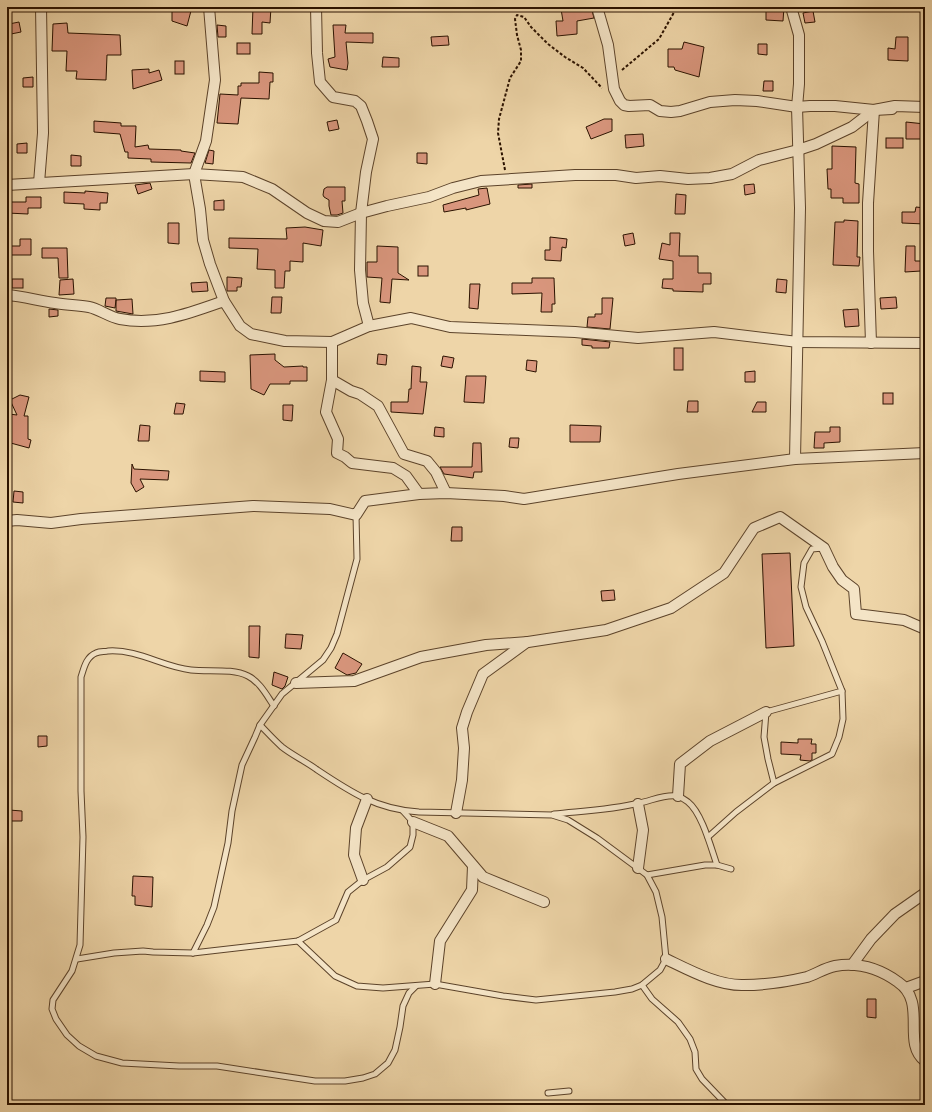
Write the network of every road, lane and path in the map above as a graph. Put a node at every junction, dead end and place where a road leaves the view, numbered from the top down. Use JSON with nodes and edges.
{"nodes":[{"id":1,"x":41,"y":7,"type":"edge"},
{"id":2,"x":209,"y":7,"type":"edge"},
{"id":3,"x":316,"y":7,"type":"edge"},
{"id":4,"x":597,"y":7,"type":"edge"},
{"id":5,"x":677,"y":7,"type":"edge"},
{"id":6,"x":791,"y":7,"type":"edge"},
{"id":7,"x":613,"y":77,"type":"junction"},
{"id":8,"x":616,"y":95,"type":"junction"},
{"id":9,"x":797,"y":107,"type":"junction"},
{"id":10,"x":925,"y":107,"type":"edge"},
{"id":11,"x":892,"y":109,"type":"dead end"},
{"id":12,"x":874,"y":110,"type":"junction"},
{"id":13,"x":798,"y":150,"type":"junction"},
{"id":14,"x":194,"y":174,"type":"junction"},
{"id":15,"x":507,"y":179,"type":"junction"},
{"id":16,"x":40,"y":183,"type":"junction"},
{"id":17,"x":7,"y":184,"type":"edge"},
{"id":18,"x":361,"y":213,"type":"junction"},
{"id":19,"x":7,"y":295,"type":"edge"},
{"id":20,"x":224,"y":301,"type":"junction"},
{"id":21,"x":369,"y":326,"type":"junction"},
{"id":22,"x":332,"y":342,"type":"junction"},
{"id":23,"x":798,"y":342,"type":"junction"},
{"id":24,"x":871,"y":343,"type":"junction"},
{"id":25,"x":925,"y":343,"type":"edge"},
{"id":26,"x":332,"y":380,"type":"junction"},
{"id":27,"x":925,"y":453,"type":"edge"},
{"id":28,"x":795,"y":459,"type":"junction"},
{"id":29,"x":446,"y":493,"type":"junction"},
{"id":30,"x":419,"y":494,"type":"junction"},
{"id":31,"x":356,"y":515,"type":"junction"},
{"id":32,"x":7,"y":520,"type":"edge"},
{"id":33,"x":824,"y":548,"type":"junction"},
{"id":34,"x":925,"y":629,"type":"edge"},
{"id":35,"x":528,"y":642,"type":"junction"},
{"id":36,"x":296,"y":683,"type":"junction"},
{"id":37,"x":842,"y":691,"type":"junction"},
{"id":38,"x":274,"y":706,"type":"junction"},
{"id":39,"x":766,"y":712,"type":"junction"},
{"id":40,"x":260,"y":725,"type":"junction"},
{"id":41,"x":774,"y":783,"type":"junction"},
{"id":42,"x":678,"y":796,"type":"junction"},
{"id":43,"x":367,"y":800,"type":"junction"},
{"id":44,"x":638,"y":804,"type":"junction"},
{"id":45,"x":403,"y":811,"type":"junction"},
{"id":46,"x":456,"y":813,"type":"junction"},
{"id":47,"x":552,"y":814,"type":"junction"},
{"id":48,"x":413,"y":822,"type":"junction"},
{"id":49,"x":708,"y":837,"type":"junction"},
{"id":50,"x":717,"y":865,"type":"junction"},
{"id":51,"x":473,"y":866,"type":"junction"},
{"id":52,"x":638,"y":868,"type":"junction"},
{"id":53,"x":731,"y":870,"type":"dead end"},
{"id":54,"x":647,"y":875,"type":"junction"},
{"id":55,"x":363,"y":880,"type":"junction"},
{"id":56,"x":925,"y":893,"type":"edge"},
{"id":57,"x":544,"y":902,"type":"dead end"},
{"id":58,"x":298,"y":941,"type":"junction"},
{"id":59,"x":193,"y":953,"type":"junction"},
{"id":60,"x":77,"y":959,"type":"junction"},
{"id":61,"x":666,"y":959,"type":"junction"},
{"id":62,"x":852,"y":965,"type":"junction"},
{"id":63,"x":925,"y":981,"type":"edge"},
{"id":64,"x":435,"y":984,"type":"junction"},
{"id":65,"x":642,"y":985,"type":"junction"},
{"id":66,"x":416,"y":986,"type":"junction"},
{"id":67,"x":906,"y":988,"type":"junction"},
{"id":68,"x":925,"y":1062,"type":"edge"},
{"id":69,"x":569,"y":1091,"type":"dead end"},
{"id":70,"x":548,"y":1093,"type":"dead end"},
{"id":71,"x":727,"y":1105,"type":"edge"}],
"edges":[{"from":1,"to":16,"type":"street"},
{"from":2,"to":14,"type":"street"},
{"from":3,"to":18,"type":"street"},
{"from":4,"to":7,"type":"street"},
{"from":5,"to":7,"type":"path"},
{"from":6,"to":9,"type":"street"},
{"from":7,"to":8,"type":"street"},
{"from":8,"to":9,"type":"street"},
{"from":8,"to":15,"type":"path"},
{"from":9,"to":12,"type":"street"},
{"from":9,"to":13,"type":"street"},
{"from":10,"to":12,"type":"street"},
{"from":11,"to":12,"type":"street"},
{"from":12,"to":13,"type":"street"},
{"from":12,"to":24,"type":"street"},
{"from":13,"to":15,"type":"street"},
{"from":13,"to":23,"type":"street"},
{"from":14,"to":16,"type":"street"},
{"from":14,"to":18,"type":"street"},
{"from":14,"to":20,"type":"street"},
{"from":15,"to":18,"type":"street"},
{"from":16,"to":17,"type":"street"},
{"from":18,"to":21,"type":"street"},
{"from":19,"to":20,"type":"street"},
{"from":20,"to":22,"type":"street"},
{"from":21,"to":22,"type":"street"},
{"from":21,"to":23,"type":"street"},
{"from":22,"to":26,"type":"street"},
{"from":23,"to":24,"type":"street"},
{"from":23,"to":28,"type":"street"},
{"from":24,"to":25,"type":"street"},
{"from":26,"to":29,"type":"street"},
{"from":26,"to":30,"type":"street"},
{"from":27,"to":28,"type":"street"},
{"from":28,"to":29,"type":"street"},
{"from":29,"to":30,"type":"street"},
{"from":30,"to":31,"type":"street"},
{"from":31,"to":32,"type":"street"},
{"from":31,"to":36,"type":"lane"},
{"from":33,"to":34,"type":"street"},
{"from":33,"to":35,"type":"street"},
{"from":33,"to":37,"type":"lane"},
{"from":35,"to":36,"type":"street"},
{"from":35,"to":46,"type":"street"},
{"from":36,"to":38,"type":"lane"},
{"from":37,"to":39,"type":"lane"},
{"from":37,"to":41,"type":"lane"},
{"from":38,"to":40,"type":"lane"},
{"from":38,"to":60,"type":"lane"},
{"from":39,"to":41,"type":"lane"},
{"from":39,"to":42,"type":"street"},
{"from":40,"to":43,"type":"lane"},
{"from":40,"to":59,"type":"lane"},
{"from":41,"to":49,"type":"lane"},
{"from":42,"to":44,"type":"lane"},
{"from":42,"to":49,"type":"lane"},
{"from":43,"to":45,"type":"lane"},
{"from":43,"to":55,"type":"street"},
{"from":44,"to":47,"type":"lane"},
{"from":44,"to":52,"type":"street"},
{"from":45,"to":46,"type":"lane"},
{"from":45,"to":48,"type":"lane"},
{"from":46,"to":47,"type":"lane"},
{"from":47,"to":52,"type":"lane"},
{"from":48,"to":51,"type":"street"},
{"from":48,"to":55,"type":"lane"},
{"from":49,"to":50,"type":"lane"},
{"from":50,"to":53,"type":"lane"},
{"from":50,"to":54,"type":"lane"},
{"from":51,"to":57,"type":"street"},
{"from":51,"to":64,"type":"street"},
{"from":52,"to":54,"type":"lane"},
{"from":54,"to":61,"type":"lane"},
{"from":55,"to":58,"type":"lane"},
{"from":56,"to":62,"type":"street"},
{"from":58,"to":59,"type":"lane"},
{"from":58,"to":66,"type":"lane"},
{"from":59,"to":60,"type":"lane"},
{"from":60,"to":66,"type":"lane"},
{"from":61,"to":62,"type":"street"},
{"from":61,"to":65,"type":"lane"},
{"from":62,"to":67,"type":"street"},
{"from":63,"to":67,"type":"street"},
{"from":64,"to":65,"type":"lane"},
{"from":64,"to":66,"type":"lane"},
{"from":65,"to":71,"type":"lane"},
{"from":67,"to":68,"type":"street"},
{"from":69,"to":70,"type":"lane"}]}
